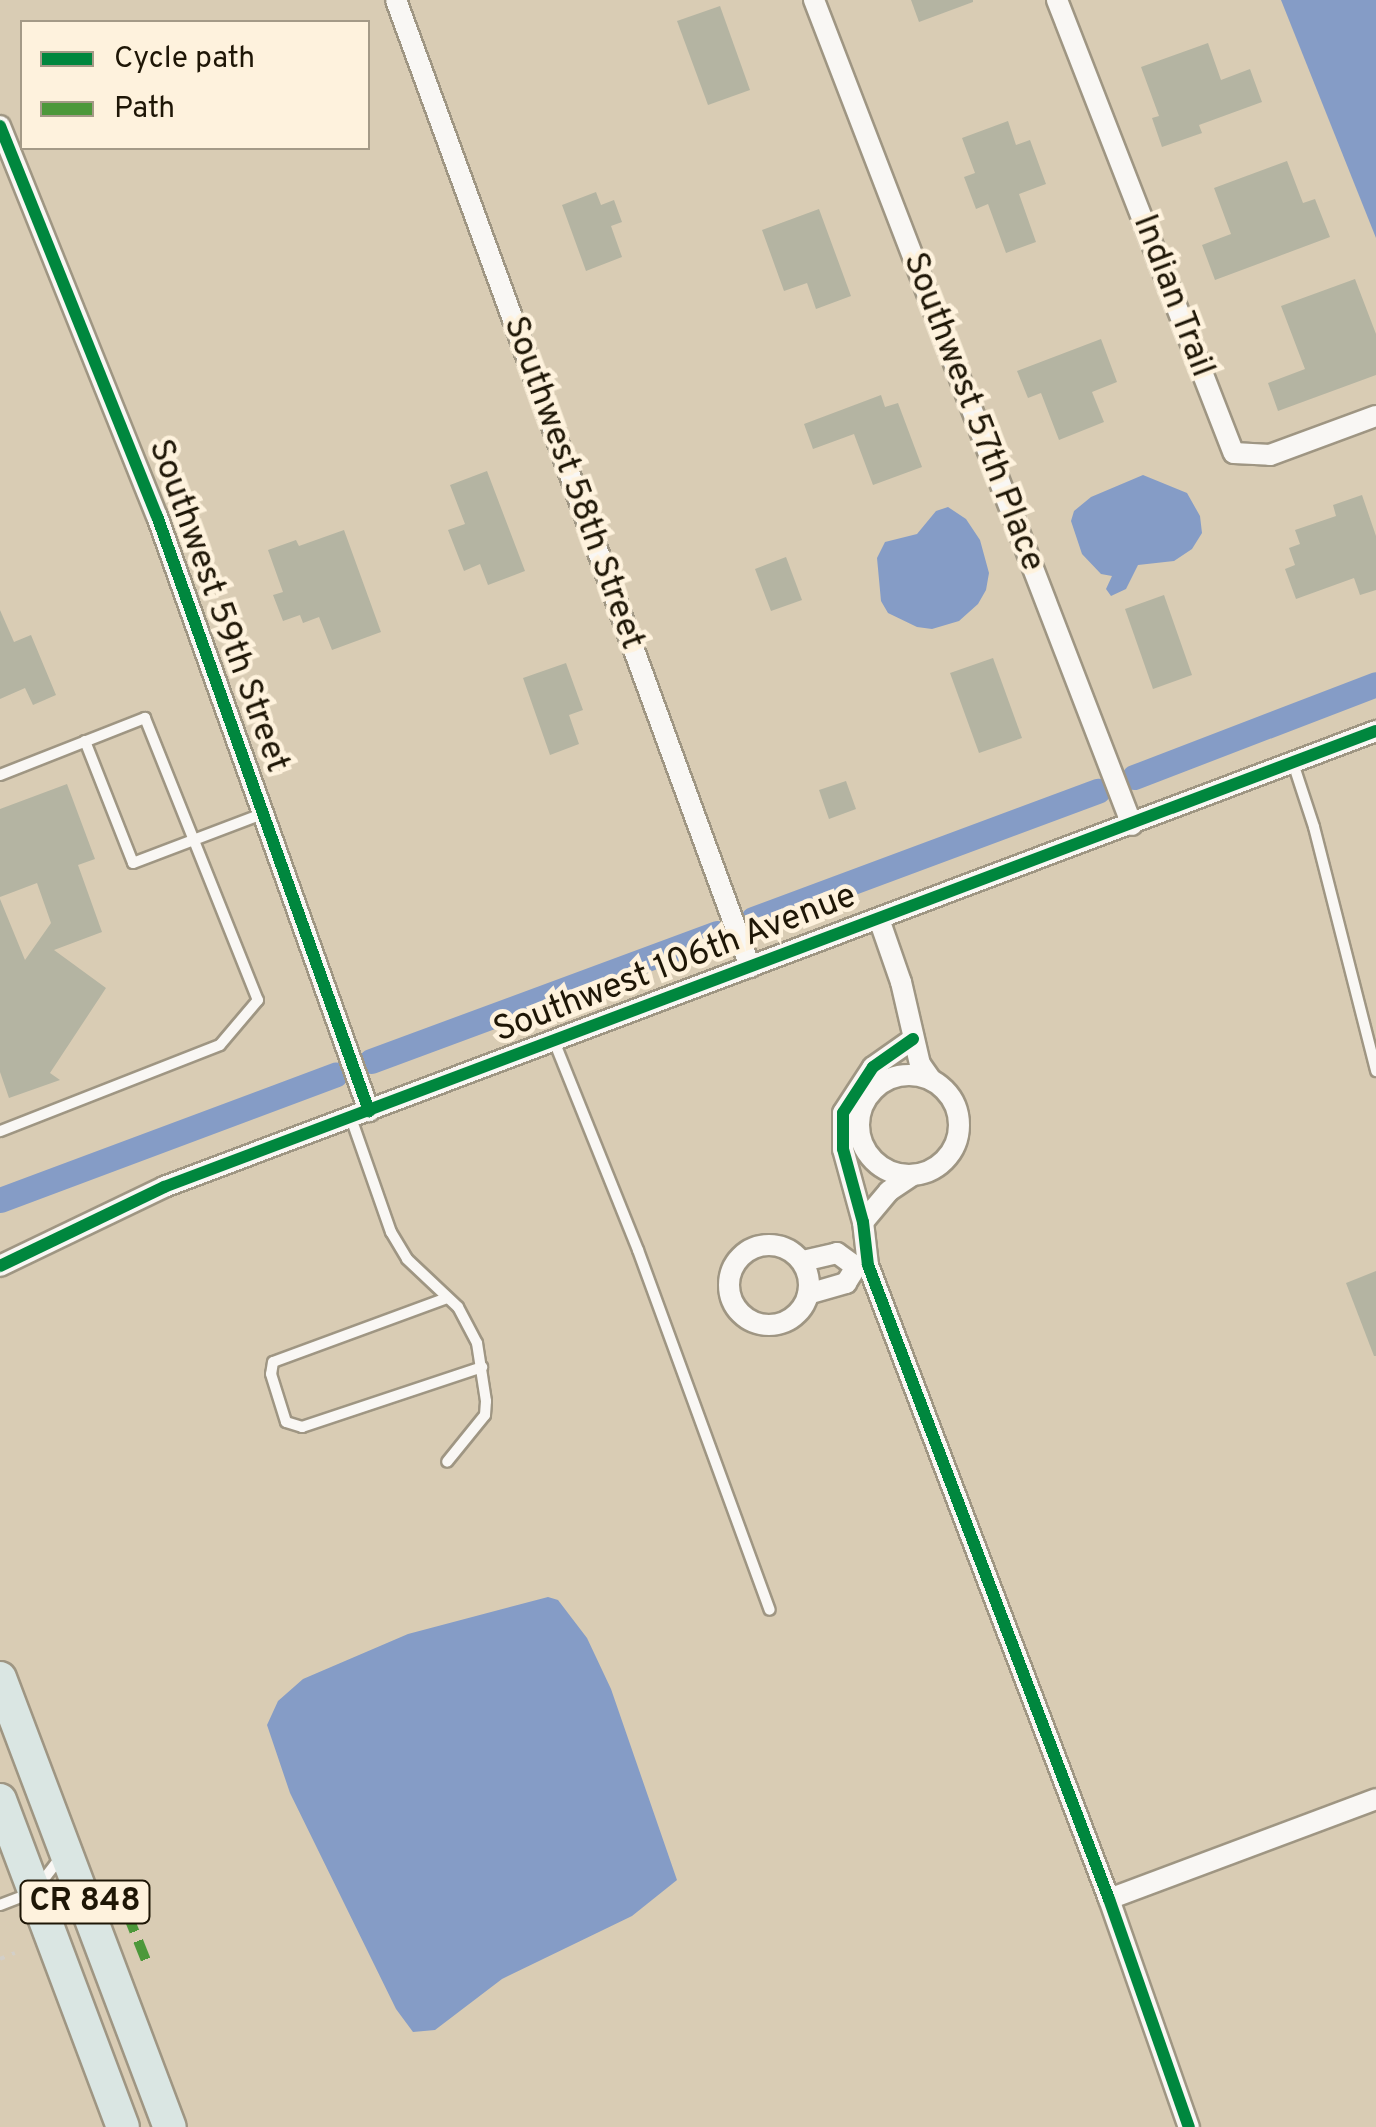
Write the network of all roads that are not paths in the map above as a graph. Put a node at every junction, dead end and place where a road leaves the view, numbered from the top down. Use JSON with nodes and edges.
{"nodes":[{"id":1,"x":396,"y":0,"type":"edge"},
{"id":2,"x":814,"y":0,"type":"edge"},
{"id":3,"x":1057,"y":0,"type":"edge"},
{"id":4,"x":0,"y":126,"type":"edge"},
{"id":5,"x":1376,"y":416,"type":"edge"},
{"id":6,"x":1376,"y":732,"type":"edge"},
{"id":7,"x":84,"y":741,"type":"junction"},
{"id":8,"x":1293,"y":763,"type":"junction"},
{"id":9,"x":0,"y":774,"type":"edge"},
{"id":10,"x":262,"y":814,"type":"junction"},
{"id":11,"x":1132,"y":824,"type":"junction"},
{"id":12,"x":193,"y":838,"type":"junction"},
{"id":13,"x":879,"y":919,"type":"junction"},
{"id":14,"x":750,"y":967,"type":"junction"},
{"id":15,"x":913,"y":1039,"type":"junction"},
{"id":16,"x":554,"y":1041,"type":"junction"},
{"id":17,"x":1376,"y":1071,"type":"edge"},
{"id":18,"x":899,"y":1076,"type":"junction"},
{"id":19,"x":931,"y":1080,"type":"junction"},
{"id":20,"x":360,"y":1114,"type":"junction"},
{"id":21,"x":0,"y":1131,"type":"edge"},
{"id":22,"x":880,"y":1166,"type":"junction"},
{"id":23,"x":911,"y":1176,"type":"junction"},
{"id":24,"x":863,"y":1222,"type":"junction"},
{"id":25,"x":802,"y":1262,"type":"junction"},
{"id":26,"x":0,"y":1266,"type":"edge"},
{"id":27,"x":862,"y":1266,"type":"junction"},
{"id":28,"x":808,"y":1294,"type":"junction"},
{"id":29,"x":447,"y":1298,"type":"junction"},
{"id":30,"x":482,"y":1366,"type":"junction"},
{"id":31,"x":447,"y":1462,"type":"dead end"},
{"id":32,"x":770,"y":1610,"type":"dead end"},
{"id":33,"x":0,"y":1678,"type":"edge"},
{"id":34,"x":1376,"y":1799,"type":"edge"},
{"id":35,"x":0,"y":1800,"type":"edge"},
{"id":36,"x":64,"y":1848,"type":"junction"},
{"id":37,"x":34,"y":1892,"type":"junction"},
{"id":38,"x":1109,"y":1899,"type":"junction"},
{"id":39,"x":0,"y":1905,"type":"edge"},
{"id":40,"x":123,"y":2127,"type":"edge"},
{"id":41,"x":170,"y":2127,"type":"edge"},
{"id":42,"x":1189,"y":2127,"type":"edge"}],
"edges":[{"from":1,"to":14,"type":"street","name":"Southwest 58th Street"},
{"from":2,"to":11,"type":"street","name":"Southwest 57th Place"},
{"from":3,"to":5,"type":"street","name":"Indian Trail"},
{"from":4,"to":10,"type":"street","name":"Southwest 59th Street"},
{"from":6,"to":8,"type":"street","name":"Southwest 106th Avenue"},
{"from":7,"to":9,"type":"lane"},
{"from":7,"to":12,"type":"lane"},
{"from":7,"to":12,"type":"lane"},
{"from":8,"to":11,"type":"street","name":"Southwest 106th Avenue"},
{"from":8,"to":17,"type":"lane"},
{"from":10,"to":12,"type":"lane"},
{"from":10,"to":20,"type":"street","name":"Southwest 59th Street"},
{"from":11,"to":13,"type":"street","name":"Southwest 106th Avenue"},
{"from":12,"to":21,"type":"lane"},
{"from":13,"to":14,"type":"street","name":"Southwest 106th Avenue"},
{"from":13,"to":15,"type":"street"},
{"from":14,"to":16,"type":"street","name":"Southwest 106th Avenue"},
{"from":15,"to":18,"type":"street"},
{"from":15,"to":19,"type":"street"},
{"from":15,"to":24,"type":"street"},
{"from":16,"to":20,"type":"street","name":"Southwest 106th Avenue"},
{"from":16,"to":32,"type":"lane"},
{"from":18,"to":19,"type":"street"},
{"from":18,"to":22,"type":"street"},
{"from":19,"to":23,"type":"street"},
{"from":20,"to":26,"type":"street","name":"Southwest 106th Avenue"},
{"from":20,"to":29,"type":"lane"},
{"from":22,"to":23,"type":"street"},
{"from":22,"to":24,"type":"street"},
{"from":23,"to":24,"type":"street"},
{"from":24,"to":27,"type":"street"},
{"from":25,"to":27,"type":"street"},
{"from":25,"to":28,"type":"street"},
{"from":25,"to":28,"type":"street"},
{"from":27,"to":28,"type":"street"},
{"from":27,"to":38,"type":"street"},
{"from":29,"to":30,"type":"lane"},
{"from":29,"to":30,"type":"lane"},
{"from":30,"to":31,"type":"lane"},
{"from":33,"to":36,"type":"main road","number":"CR 848"},
{"from":34,"to":38,"type":"street"},
{"from":35,"to":37,"type":"main road","number":"CR 848"},
{"from":36,"to":37,"type":"lane"},
{"from":36,"to":41,"type":"main road","number":"CR 848"},
{"from":37,"to":39,"type":"lane"},
{"from":37,"to":40,"type":"main road","number":"CR 848"},
{"from":38,"to":42,"type":"street"}]}
